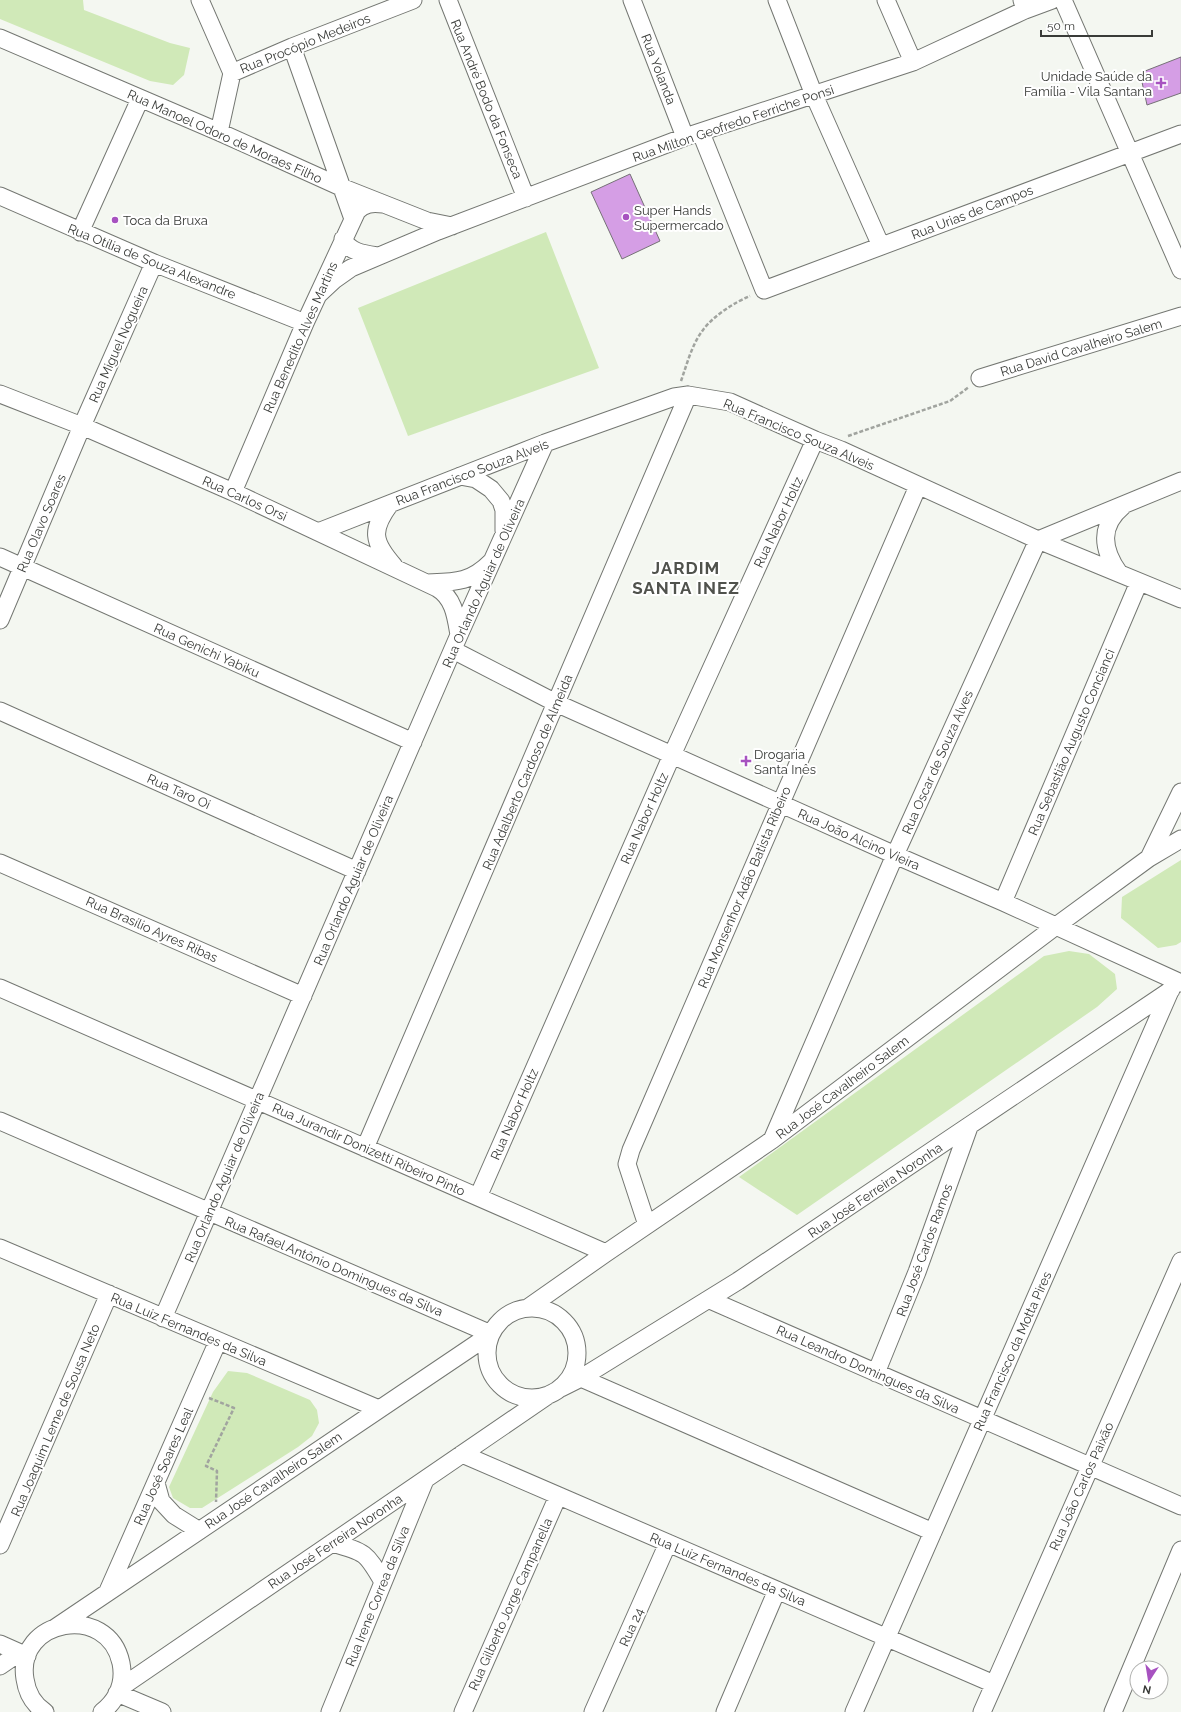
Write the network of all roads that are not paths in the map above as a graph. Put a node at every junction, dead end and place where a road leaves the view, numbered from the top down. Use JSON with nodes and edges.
{"nodes":[{"id":1,"x":200,"y":0,"type":"edge"},
{"id":2,"x":413,"y":0,"type":"edge"},
{"id":3,"x":448,"y":0,"type":"edge"},
{"id":4,"x":632,"y":0,"type":"edge"},
{"id":5,"x":777,"y":0,"type":"edge"},
{"id":6,"x":886,"y":0,"type":"edge"},
{"id":7,"x":1052,"y":0,"type":"edge"},
{"id":8,"x":1063,"y":0,"type":"edge"},
{"id":9,"x":1023,"y":5,"type":"edge"},
{"id":10,"x":0,"y":38,"type":"edge"},
{"id":11,"x":292,"y":47,"type":"junction"},
{"id":12,"x":913,"y":62,"type":"junction"},
{"id":13,"x":232,"y":73,"type":"junction"},
{"id":14,"x":814,"y":95,"type":"junction"},
{"id":15,"x":140,"y":99,"type":"junction"},
{"id":16,"x":219,"y":132,"type":"junction"},
{"id":17,"x":1181,"y":134,"type":"edge"},
{"id":18,"x":693,"y":135,"type":"junction"},
{"id":19,"x":1129,"y":153,"type":"junction"},
{"id":20,"x":341,"y":187,"type":"junction"},
{"id":21,"x":0,"y":196,"type":"edge"},
{"id":22,"x":526,"y":198,"type":"junction"},
{"id":23,"x":384,"y":204,"type":"junction"},
{"id":24,"x":419,"y":218,"type":"junction"},
{"id":25,"x":353,"y":219,"type":"junction"},
{"id":26,"x":438,"y":231,"type":"junction"},
{"id":27,"x":80,"y":232,"type":"junction"},
{"id":28,"x":343,"y":239,"type":"junction"},
{"id":29,"x":881,"y":246,"type":"junction"},
{"id":30,"x":379,"y":256,"type":"junction"},
{"id":31,"x":154,"y":263,"type":"junction"},
{"id":32,"x":1181,"y":270,"type":"edge"},
{"id":33,"x":764,"y":290,"type":"joint"},
{"id":34,"x":319,"y":294,"type":"junction"},
{"id":35,"x":1181,"y":316,"type":"edge"},
{"id":36,"x":305,"y":323,"type":"junction"},
{"id":37,"x":980,"y":378,"type":"road end"},
{"id":38,"x":0,"y":394,"type":"edge"},
{"id":39,"x":681,"y":396,"type":"junction"},
{"id":40,"x":82,"y":426,"type":"junction"},
{"id":41,"x":545,"y":443,"type":"junction"},
{"id":42,"x":822,"y":443,"type":"junction"},
{"id":43,"x":460,"y":476,"type":"junction"},
{"id":44,"x":1181,"y":481,"type":"edge"},
{"id":45,"x":918,"y":486,"type":"junction"},
{"id":46,"x":233,"y":492,"type":"junction"},
{"id":47,"x":390,"y":504,"type":"junction"},
{"id":48,"x":1125,"y":504,"type":"junction"},
{"id":49,"x":318,"y":532,"type":"junction"},
{"id":50,"x":503,"y":537,"type":"junction"},
{"id":51,"x":1038,"y":540,"type":"junction"},
{"id":52,"x":0,"y":557,"type":"edge"},
{"id":53,"x":494,"y":558,"type":"junction"},
{"id":54,"x":23,"y":568,"type":"junction"},
{"id":55,"x":397,"y":569,"type":"junction"},
{"id":56,"x":1118,"y":573,"type":"junction"},
{"id":57,"x":1139,"y":582,"type":"junction"},
{"id":58,"x":425,"y":583,"type":"junction"},
{"id":59,"x":1181,"y":599,"type":"edge"},
{"id":60,"x":0,"y":620,"type":"edge"},
{"id":61,"x":456,"y":643,"type":"junction"},
{"id":62,"x":556,"y":703,"type":"junction"},
{"id":63,"x":0,"y":711,"type":"edge"},
{"id":64,"x":413,"y":742,"type":"junction"},
{"id":65,"x":672,"y":755,"type":"junction"},
{"id":66,"x":1181,"y":792,"type":"edge"},
{"id":67,"x":780,"y":804,"type":"junction"},
{"id":68,"x":1181,"y":838,"type":"edge"},
{"id":69,"x":895,"y":855,"type":"junction"},
{"id":70,"x":1149,"y":858,"type":"junction"},
{"id":71,"x":0,"y":863,"type":"edge"},
{"id":72,"x":357,"y":870,"type":"junction"},
{"id":73,"x":1003,"y":902,"type":"junction"},
{"id":74,"x":1056,"y":926,"type":"junction"},
{"id":75,"x":1178,"y":985,"type":"edge"},
{"id":76,"x":0,"y":988,"type":"edge"},
{"id":77,"x":303,"y":996,"type":"junction"},
{"id":78,"x":257,"y":1101,"type":"junction"},
{"id":79,"x":0,"y":1121,"type":"edge"},
{"id":80,"x":969,"y":1127,"type":"junction"},
{"id":81,"x":772,"y":1140,"type":"junction"},
{"id":82,"x":365,"y":1148,"type":"junction"},
{"id":83,"x":478,"y":1197,"type":"junction"},
{"id":84,"x":209,"y":1212,"type":"junction"},
{"id":85,"x":646,"y":1225,"type":"junction"},
{"id":86,"x":0,"y":1248,"type":"edge"},
{"id":87,"x":606,"y":1253,"type":"junction"},
{"id":88,"x":1181,"y":1261,"type":"edge"},
{"id":89,"x":109,"y":1294,"type":"junction"},
{"id":90,"x":710,"y":1300,"type":"junction"},
{"id":91,"x":529,"y":1308,"type":"junction"},
{"id":92,"x":163,"y":1318,"type":"junction"},
{"id":93,"x":491,"y":1334,"type":"junction"},
{"id":94,"x":218,"y":1341,"type":"junction"},
{"id":95,"x":876,"y":1373,"type":"junction"},
{"id":96,"x":581,"y":1378,"type":"junction"},
{"id":97,"x":556,"y":1391,"type":"junction"},
{"id":98,"x":379,"y":1409,"type":"junction"},
{"id":99,"x":983,"y":1420,"type":"junction"},
{"id":100,"x":462,"y":1454,"type":"junction"},
{"id":101,"x":1090,"y":1467,"type":"junction"},
{"id":102,"x":425,"y":1480,"type":"junction"},
{"id":103,"x":156,"y":1483,"type":"junction"},
{"id":104,"x":558,"y":1496,"type":"junction"},
{"id":105,"x":1181,"y":1506,"type":"edge"},
{"id":106,"x":198,"y":1530,"type":"junction"},
{"id":107,"x":933,"y":1532,"type":"junction"},
{"id":108,"x":332,"y":1543,"type":"junction"},
{"id":109,"x":668,"y":1543,"type":"junction"},
{"id":110,"x":0,"y":1545,"type":"edge"},
{"id":111,"x":1181,"y":1550,"type":"edge"},
{"id":112,"x":383,"y":1582,"type":"junction"},
{"id":113,"x":777,"y":1590,"type":"junction"},
{"id":114,"x":108,"y":1591,"type":"junction"},
{"id":115,"x":55,"y":1628,"type":"junction"},
{"id":116,"x":887,"y":1638,"type":"junction"},
{"id":117,"x":0,"y":1644,"type":"edge"},
{"id":118,"x":23,"y":1655,"type":"junction"},
{"id":119,"x":0,"y":1666,"type":"edge"},
{"id":120,"x":994,"y":1684,"type":"junction"},
{"id":121,"x":119,"y":1690,"type":"junction"},
{"id":122,"x":45,"y":1712,"type":"edge"},
{"id":123,"x":102,"y":1712,"type":"edge"},
{"id":124,"x":162,"y":1712,"type":"edge"},
{"id":125,"x":330,"y":1712,"type":"edge"},
{"id":126,"x":462,"y":1712,"type":"edge"},
{"id":127,"x":593,"y":1712,"type":"edge"},
{"id":128,"x":725,"y":1712,"type":"edge"},
{"id":129,"x":854,"y":1712,"type":"edge"},
{"id":130,"x":982,"y":1712,"type":"edge"},
{"id":131,"x":1113,"y":1712,"type":"edge"}],
"edges":[{"from":1,"to":13,"type":"street"},
{"from":2,"to":11,"type":"street","name":"Rua Procópio Medeiros"},
{"from":3,"to":22,"type":"street","name":"Rua André Bodo da Fonseca"},
{"from":4,"to":18,"type":"street","name":"Rua Yolanda"},
{"from":5,"to":14,"type":"street"},
{"from":6,"to":12,"type":"street"},
{"from":7,"to":9,"type":"street","name":"Rua Milton Geofredo Ferriche Ponsi"},
{"from":8,"to":19,"type":"street"},
{"from":9,"to":12,"type":"street","name":"Rua Milton Geofredo Ferriche Ponsi"},
{"from":10,"to":15,"type":"street","name":"Rua Manoel Odoro de Moraes Filho"},
{"from":11,"to":13,"type":"street","name":"Rua Procópio Medeiros"},
{"from":11,"to":20,"type":"street"},
{"from":12,"to":14,"type":"street","name":"Rua Milton Geofredo Ferriche Ponsi"},
{"from":13,"to":16,"type":"street","name":"Rua Procópio Medeiros"},
{"from":14,"to":18,"type":"street","name":"Rua Milton Geofredo Ferriche Ponsi"},
{"from":14,"to":29,"type":"street"},
{"from":15,"to":16,"type":"street","name":"Rua Manoel Odoro de Moraes Filho"},
{"from":15,"to":27,"type":"street"},
{"from":16,"to":20,"type":"street","name":"Rua Manoel Odoro de Moraes Filho"},
{"from":17,"to":19,"type":"street","name":"Rua Urias de Campos"},
{"from":18,"to":22,"type":"street","name":"Rua Milton Geofredo Ferriche Ponsi"},
{"from":18,"to":33,"type":"street","name":"Rua Yolanda"},
{"from":19,"to":29,"type":"street","name":"Rua Urias de Campos"},
{"from":19,"to":32,"type":"street"},
{"from":20,"to":23,"type":"street","name":"Rua Manoel Odoro de Moraes Filho"},
{"from":20,"to":25,"type":"street"},
{"from":21,"to":27,"type":"street","name":"Rua Otília de Souza Alexandre"},
{"from":22,"to":26,"type":"street","name":"Rua Milton Geofredo Ferriche Ponsi"},
{"from":23,"to":24,"type":"street","name":"Rua Manoel Odoro de Moraes Filho"},
{"from":23,"to":25,"type":"street","name":"Rua Benedito Alves Martins"},
{"from":24,"to":26,"type":"street"},
{"from":24,"to":26,"type":"street","name":"Rua Manoel Odoro de Moraes Filho"},
{"from":25,"to":28,"type":"street","name":"Rua Benedito Alves Martins"},
{"from":26,"to":30,"type":"street","name":"Rua Milton Geofredo Ferriche Ponsi"},
{"from":27,"to":31,"type":"street","name":"Rua Otília de Souza Alexandre"},
{"from":28,"to":30,"type":"street"},
{"from":28,"to":34,"type":"street","name":"Rua Benedito Alves Martins"},
{"from":29,"to":33,"type":"street","name":"Rua Urias de Campos"},
{"from":30,"to":34,"type":"street","name":"Rua Milton Geofredo Ferriche Ponsi"},
{"from":31,"to":36,"type":"street","name":"Rua Otília de Souza Alexandre"},
{"from":31,"to":40,"type":"street","name":"Rua Miguel Nogueira"},
{"from":34,"to":36,"type":"street","name":"Rua Benedito Alves Martins"},
{"from":35,"to":37,"type":"street","name":"Rua David Cavalheiro Salem"},
{"from":36,"to":46,"type":"street","name":"Rua Benedito Alves Martins"},
{"from":38,"to":40,"type":"street","name":"Rua Carlos Orsi"},
{"from":39,"to":41,"type":"street","name":"Rua Francisco Souza Alveis"},
{"from":39,"to":42,"type":"street","name":"Rua Francisco Souza Alveis"},
{"from":39,"to":62,"type":"street","name":"Rua Adalberto Cardoso de Almeida"},
{"from":40,"to":46,"type":"street","name":"Rua Carlos Orsi"},
{"from":40,"to":54,"type":"street","name":"Rua Olavo Soares"},
{"from":41,"to":43,"type":"street","name":"Rua Francisco Souza Alveis"},
{"from":41,"to":50,"type":"street","name":"Rua Orlando Aguiar de Oliveira"},
{"from":42,"to":45,"type":"street","name":"Rua Francisco Souza Alveis"},
{"from":42,"to":65,"type":"street","name":"Rua Nabor Holtz"},
{"from":43,"to":47,"type":"street","name":"Rua Francisco Souza Alveis"},
{"from":43,"to":50,"type":"street"},
{"from":44,"to":48,"type":"street"},
{"from":45,"to":51,"type":"street","name":"Rua Francisco Souza Alveis"},
{"from":45,"to":67,"type":"street","name":"Rua Monsenhor Adão Batista Ribeiro"},
{"from":46,"to":49,"type":"street","name":"Rua Carlos Orsi"},
{"from":47,"to":49,"type":"street","name":"Rua Francisco Souza Alveis"},
{"from":47,"to":55,"type":"street"},
{"from":48,"to":51,"type":"street"},
{"from":48,"to":56,"type":"street"},
{"from":49,"to":55,"type":"street","name":"Rua Carlos Orsi"},
{"from":50,"to":53,"type":"street","name":"Rua Orlando Aguiar de Oliveira"},
{"from":51,"to":56,"type":"street","name":"Rua Francisco Souza Alveis"},
{"from":51,"to":69,"type":"street","name":"Rua Oscar de Souza Alves"},
{"from":52,"to":54,"type":"street","name":"Rua Genichi Yabiku"},
{"from":53,"to":58,"type":"street"},
{"from":53,"to":61,"type":"street","name":"Rua Orlando Aguiar de Oliveira"},
{"from":54,"to":60,"type":"street","name":"Rua Olavo Soares"},
{"from":54,"to":64,"type":"street","name":"Rua Genichi Yabiku"},
{"from":55,"to":58,"type":"street","name":"Rua Carlos Orsi"},
{"from":56,"to":57,"type":"street","name":"Rua Francisco Souza Alveis"},
{"from":57,"to":59,"type":"street","name":"Rua Francisco Souza Alveis"},
{"from":57,"to":73,"type":"street","name":"Rua Sebastião Augusto Concianci"},
{"from":58,"to":61,"type":"street","name":"Rua Carlos Orsi"},
{"from":61,"to":62,"type":"street","name":"Rua João Alcino Vieira"},
{"from":61,"to":64,"type":"street","name":"Rua Orlando Aguiar de Oliveira"},
{"from":62,"to":65,"type":"street","name":"Rua João Alcino Vieira"},
{"from":62,"to":82,"type":"street","name":"Rua Adalberto Cardoso de Almeida"},
{"from":63,"to":72,"type":"street","name":"Rua Taro Oi"},
{"from":64,"to":72,"type":"street","name":"Rua Orlando Aguiar de Oliveira"},
{"from":65,"to":67,"type":"street","name":"Rua João Alcino Vieira"},
{"from":65,"to":83,"type":"street","name":"Rua Nabor Holtz"},
{"from":66,"to":70,"type":"street","name":"Rua José Cavalheiro Salem"},
{"from":67,"to":69,"type":"street","name":"Rua João Alcino Vieira"},
{"from":67,"to":85,"type":"street","name":"Rua Monsenhor Adão Batista Ribeiro"},
{"from":68,"to":70,"type":"street","name":"Rua José Cavalheiro Salem"},
{"from":69,"to":73,"type":"street","name":"Rua João Alcino Vieira"},
{"from":69,"to":81,"type":"street","name":"Rua Oscar de Souza Alves"},
{"from":70,"to":74,"type":"street","name":"Rua José Cavalheiro Salem"},
{"from":71,"to":77,"type":"street","name":"Rua Brasílio Ayres Ribas"},
{"from":72,"to":77,"type":"street","name":"Rua Orlando Aguiar de Oliveira"},
{"from":73,"to":74,"type":"street","name":"Rua João Alcino Vieira"},
{"from":74,"to":75,"type":"street","name":"Rua João Alcino Vieira"},
{"from":74,"to":81,"type":"street","name":"Rua José Cavalheiro Salem"},
{"from":75,"to":80,"type":"street","name":"Rua José Ferreira Noronha"},
{"from":75,"to":99,"type":"street","name":"Rua Francisco da Motta Pires"},
{"from":76,"to":78,"type":"street","name":"Rua Jurandir Donizetti Ribeiro Pinto"},
{"from":77,"to":78,"type":"street","name":"Rua Orlando Aguiar de Oliveira"},
{"from":78,"to":82,"type":"street","name":"Rua Jurandir Donizetti Ribeiro Pinto"},
{"from":78,"to":84,"type":"street","name":"Rua Orlando Aguiar de Oliveira"},
{"from":79,"to":84,"type":"street","name":"Rua Rafael Antônio Domingues da Silva"},
{"from":80,"to":90,"type":"street","name":"Rua José Ferreira Noronha"},
{"from":80,"to":95,"type":"street","name":"Rua José Carlos Ramos"},
{"from":81,"to":85,"type":"street","name":"Rua José Cavalheiro Salem"},
{"from":82,"to":83,"type":"street","name":"Rua Jurandir Donizetti Ribeiro Pinto"},
{"from":83,"to":87,"type":"street","name":"Rua Jurandir Donizetti Ribeiro Pinto"},
{"from":84,"to":92,"type":"street","name":"Rua Orlando Aguiar de Oliveira"},
{"from":84,"to":93,"type":"street","name":"Rua Rafael Antônio Domingues da Silva"},
{"from":85,"to":87,"type":"street","name":"Rua José Cavalheiro Salem"},
{"from":86,"to":89,"type":"street","name":"Rua Luiz Fernandes da Silva"},
{"from":87,"to":91,"type":"street","name":"Rua José Cavalheiro Salem"},
{"from":88,"to":101,"type":"street","name":"Rua João Carlos Paixão"},
{"from":89,"to":92,"type":"street","name":"Rua Luiz Fernandes da Silva"},
{"from":89,"to":110,"type":"street","name":"Rua Joaquim Leme de Sousa Neto"},
{"from":90,"to":95,"type":"street","name":"Rua Leandro Domingues da Silva"},
{"from":90,"to":96,"type":"street","name":"Rua José Ferreira Noronha"},
{"from":91,"to":93,"type":"street"},
{"from":91,"to":97,"type":"street"},
{"from":92,"to":94,"type":"street","name":"Rua Luiz Fernandes da Silva"},
{"from":93,"to":97,"type":"street"},
{"from":93,"to":98,"type":"street","name":"Rua José Cavalheiro Salem"},
{"from":94,"to":98,"type":"street","name":"Rua Luiz Fernandes da Silva"},
{"from":94,"to":103,"type":"street","name":"Rua José Soares Leal"},
{"from":95,"to":99,"type":"street","name":"Rua Leandro Domingues da Silva"},
{"from":96,"to":97,"type":"street","name":"Rua José Ferreira Noronha"},
{"from":96,"to":107,"type":"street"},
{"from":97,"to":100,"type":"street","name":"Rua José Ferreira Noronha"},
{"from":98,"to":106,"type":"street","name":"Rua José Cavalheiro Salem"},
{"from":99,"to":101,"type":"street","name":"Rua Leandro Domingues da Silva"},
{"from":99,"to":107,"type":"street","name":"Rua Francisco da Motta Pires"},
{"from":100,"to":102,"type":"street","name":"Rua José Ferreira Noronha"},
{"from":100,"to":104,"type":"street","name":"Rua Luiz Fernandes da Silva"},
{"from":101,"to":105,"type":"street","name":"Rua Leandro Domingues da Silva"},
{"from":101,"to":120,"type":"street","name":"Rua João Carlos Paixão"},
{"from":102,"to":108,"type":"street","name":"Rua José Ferreira Noronha"},
{"from":102,"to":112,"type":"street","name":"Rua Irene Correa da Silva"},
{"from":103,"to":106,"type":"street"},
{"from":103,"to":114,"type":"street","name":"Rua José Soares Leal"},
{"from":104,"to":109,"type":"street","name":"Rua Luiz Fernandes da Silva"},
{"from":104,"to":126,"type":"street","name":"Rua Gilberto Jorge Campanella"},
{"from":106,"to":114,"type":"street","name":"Rua José Cavalheiro Salem"},
{"from":107,"to":116,"type":"street","name":"Rua Francisco da Motta Pires"},
{"from":108,"to":112,"type":"street"},
{"from":108,"to":121,"type":"street","name":"Rua José Ferreira Noronha"},
{"from":109,"to":113,"type":"street","name":"Rua Luiz Fernandes da Silva"},
{"from":109,"to":127,"type":"street","name":"Rua 24"},
{"from":111,"to":131,"type":"street"},
{"from":112,"to":125,"type":"street","name":"Rua Irene Correa da Silva"},
{"from":113,"to":116,"type":"street","name":"Rua Luiz Fernandes da Silva"},
{"from":113,"to":128,"type":"street"},
{"from":114,"to":115,"type":"street","name":"Rua José Cavalheiro Salem"},
{"from":115,"to":118,"type":"street","name":"Rua José Cavalheiro Salem"},
{"from":115,"to":121,"type":"street"},
{"from":116,"to":120,"type":"street","name":"Rua Luiz Fernandes da Silva"},
{"from":116,"to":129,"type":"street","name":"Rua Francisco da Motta Pires"},
{"from":117,"to":118,"type":"street"},
{"from":118,"to":119,"type":"street"},
{"from":118,"to":122,"type":"street"},
{"from":120,"to":130,"type":"street","name":"Rua João Carlos Paixão"},
{"from":121,"to":123,"type":"street"},
{"from":121,"to":124,"type":"street"}]}
